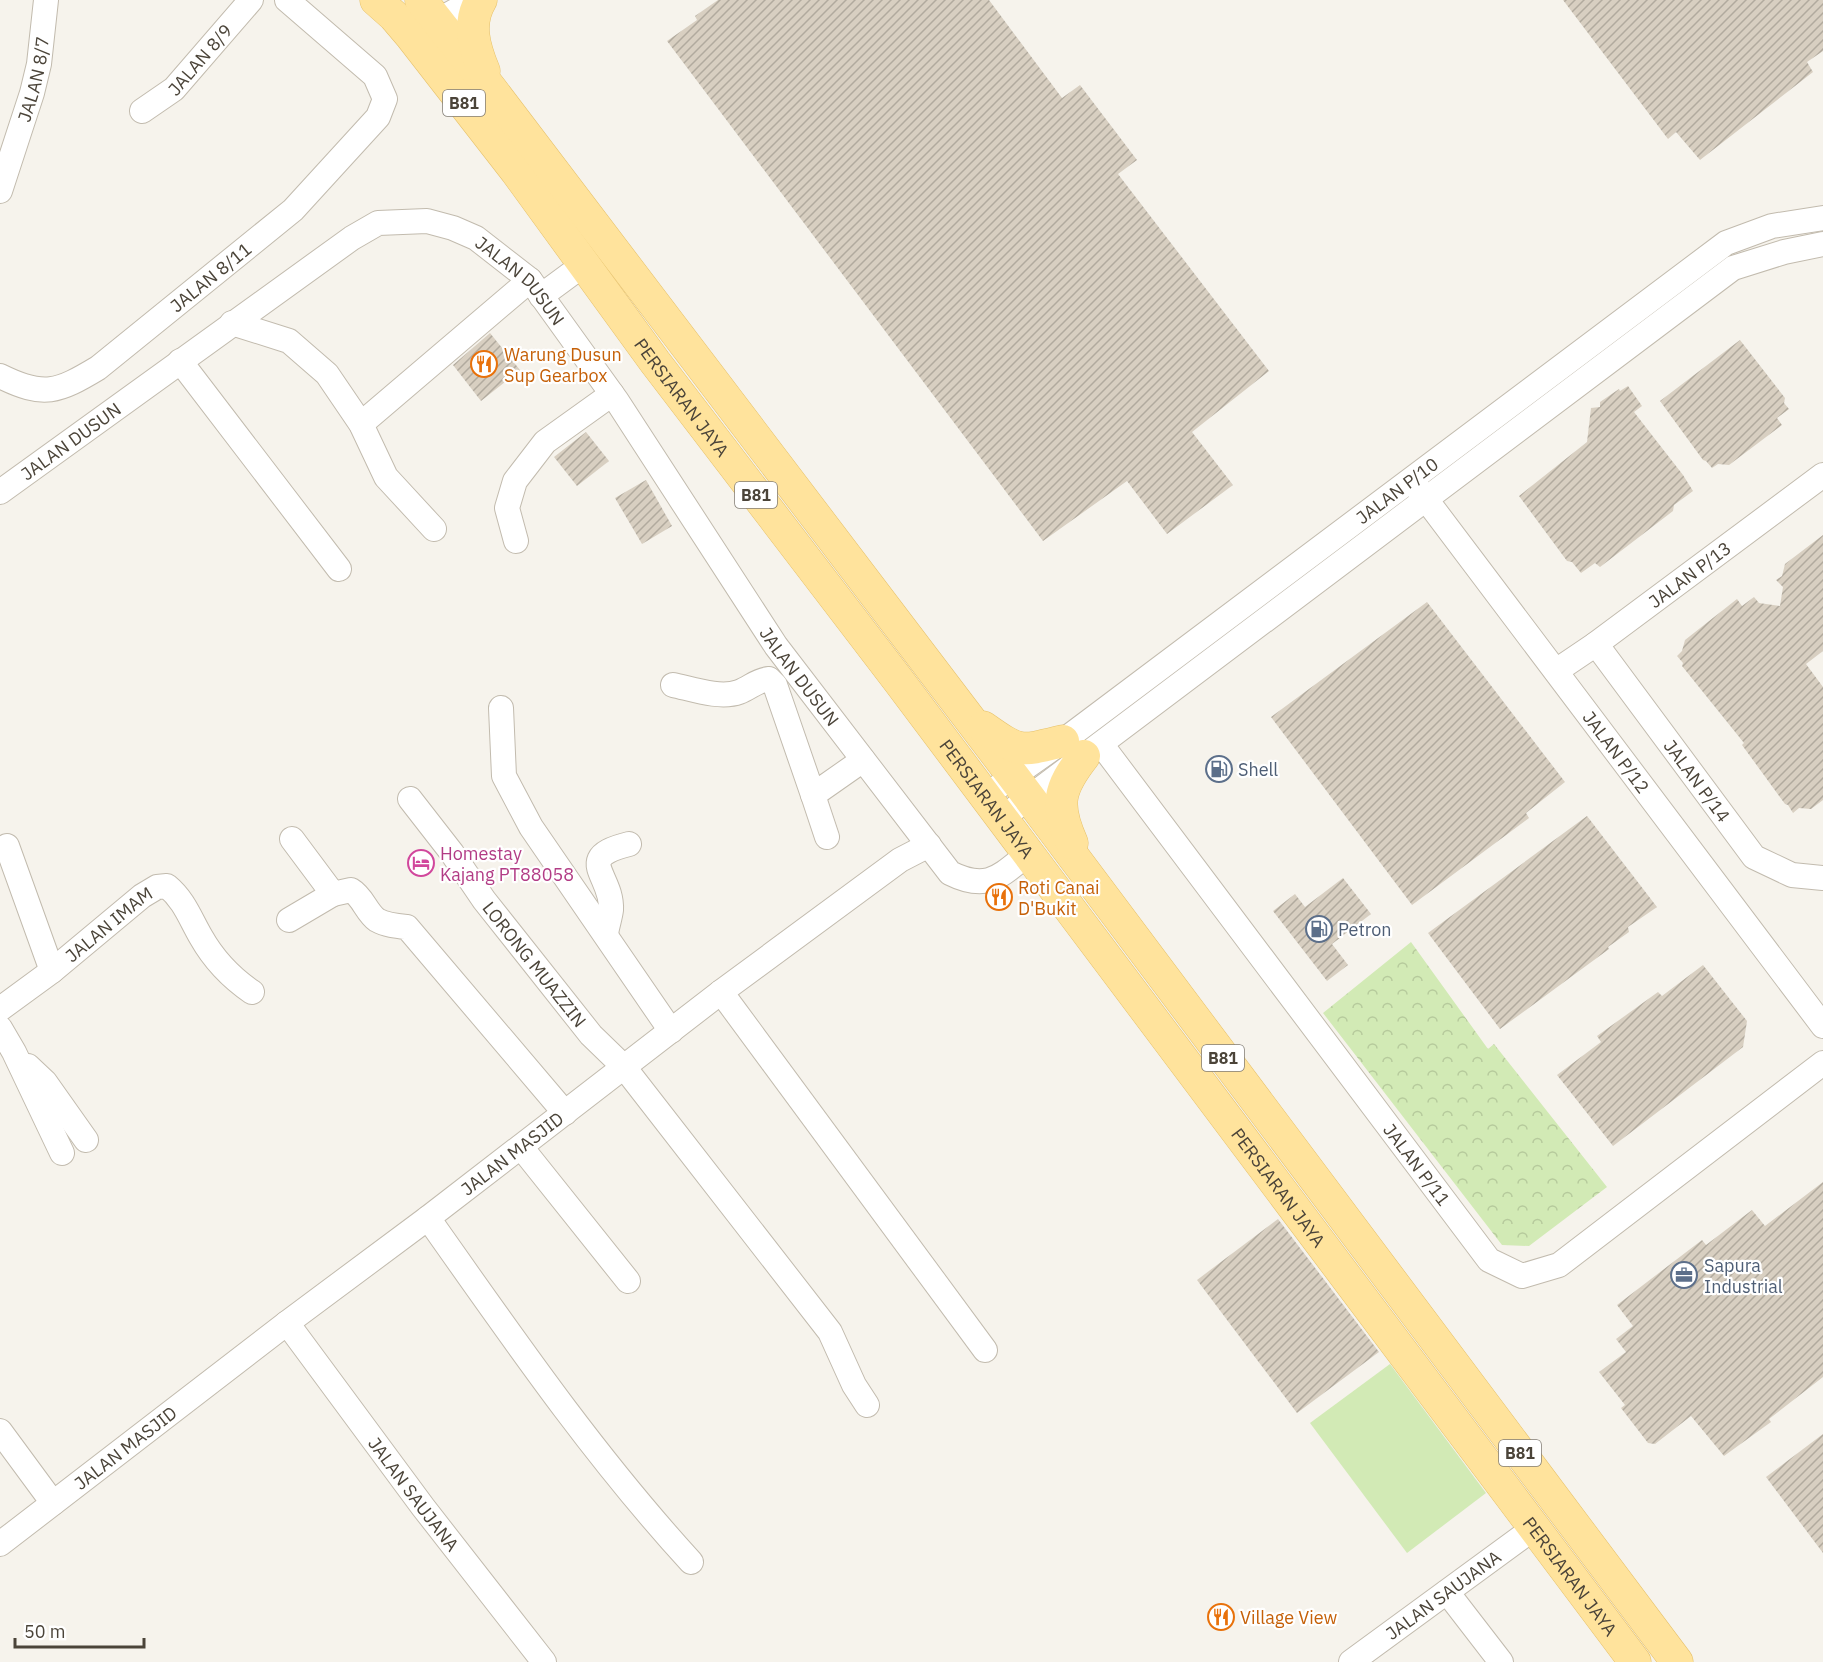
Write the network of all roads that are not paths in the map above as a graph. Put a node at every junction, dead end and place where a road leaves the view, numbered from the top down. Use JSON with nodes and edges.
{"nodes":[{"id":1,"x":46,"y":0,"type":"edge"},
{"id":2,"x":251,"y":0,"type":"edge"},
{"id":3,"x":287,"y":0,"type":"edge"},
{"id":4,"x":475,"y":0,"type":"edge"},
{"id":5,"x":481,"y":0,"type":"edge"},
{"id":6,"x":409,"y":12,"type":"edge"},
{"id":7,"x":491,"y":89,"type":"junction"},
{"id":8,"x":142,"y":111,"type":"dead end"},
{"id":9,"x":0,"y":191,"type":"edge"},
{"id":10,"x":1823,"y":218,"type":"edge"},
{"id":11,"x":1823,"y":244,"type":"edge"},
{"id":12,"x":583,"y":265,"type":"junction"},
{"id":13,"x":535,"y":288,"type":"junction"},
{"id":14,"x":232,"y":323,"type":"junction"},
{"id":15,"x":180,"y":361,"type":"junction"},
{"id":16,"x":0,"y":376,"type":"edge"},
{"id":17,"x":612,"y":394,"type":"junction"},
{"id":18,"x":361,"y":424,"type":"junction"},
{"id":19,"x":1823,"y":475,"type":"edge"},
{"id":20,"x":1410,"y":478,"type":"junction"},
{"id":21,"x":0,"y":492,"type":"edge"},
{"id":22,"x":1426,"y":499,"type":"junction"},
{"id":23,"x":434,"y":529,"type":"dead end"},
{"id":24,"x":516,"y":541,"type":"dead end"},
{"id":25,"x":339,"y":569,"type":"dead end"},
{"id":26,"x":1596,"y":644,"type":"junction"},
{"id":27,"x":1556,"y":671,"type":"junction"},
{"id":28,"x":672,"y":685,"type":"dead end"},
{"id":29,"x":501,"y":708,"type":"dead end"},
{"id":30,"x":965,"y":714,"type":"junction"},
{"id":31,"x":1082,"y":747,"type":"junction"},
{"id":32,"x":863,"y":760,"type":"junction"},
{"id":33,"x":1021,"y":787,"type":"junction"},
{"id":34,"x":813,"y":795,"type":"junction"},
{"id":35,"x":410,"y":799,"type":"dead end"},
{"id":36,"x":994,"y":807,"type":"junction"},
{"id":37,"x":827,"y":837,"type":"dead end"},
{"id":38,"x":292,"y":839,"type":"dead end"},
{"id":39,"x":629,"y":844,"type":"dead end"},
{"id":40,"x":7,"y":846,"type":"dead end"},
{"id":41,"x":929,"y":846,"type":"junction"},
{"id":42,"x":1029,"y":853,"type":"junction"},
{"id":43,"x":1084,"y":872,"type":"junction"},
{"id":44,"x":1823,"y":878,"type":"edge"},
{"id":45,"x":333,"y":894,"type":"junction"},
{"id":46,"x":289,"y":920,"type":"dead end"},
{"id":47,"x":606,"y":934,"type":"junction"},
{"id":48,"x":52,"y":971,"type":"junction"},
{"id":49,"x":252,"y":992,"type":"dead end"},
{"id":50,"x":721,"y":992,"type":"junction"},
{"id":51,"x":0,"y":1009,"type":"edge"},
{"id":52,"x":1823,"y":1026,"type":"edge"},
{"id":53,"x":0,"y":1028,"type":"edge"},
{"id":54,"x":671,"y":1031,"type":"junction"},
{"id":55,"x":14,"y":1052,"type":"junction"},
{"id":56,"x":1823,"y":1063,"type":"edge"},
{"id":57,"x":624,"y":1067,"type":"junction"},
{"id":58,"x":565,"y":1113,"type":"junction"},
{"id":59,"x":86,"y":1140,"type":"dead end"},
{"id":60,"x":521,"y":1146,"type":"junction"},
{"id":61,"x":62,"y":1154,"type":"dead end"},
{"id":62,"x":428,"y":1218,"type":"junction"},
{"id":63,"x":628,"y":1281,"type":"dead end"},
{"id":64,"x":287,"y":1323,"type":"junction"},
{"id":65,"x":985,"y":1350,"type":"dead end"},
{"id":66,"x":867,"y":1405,"type":"dead end"},
{"id":67,"x":0,"y":1431,"type":"edge"},
{"id":68,"x":53,"y":1503,"type":"junction"},
{"id":69,"x":1534,"y":1528,"type":"junction"},
{"id":70,"x":0,"y":1544,"type":"edge"},
{"id":71,"x":691,"y":1562,"type":"dead end"},
{"id":72,"x":1447,"y":1592,"type":"junction"},
{"id":73,"x":544,"y":1662,"type":"edge"},
{"id":74,"x":1351,"y":1662,"type":"edge"},
{"id":75,"x":1501,"y":1662,"type":"edge"},
{"id":76,"x":1635,"y":1662,"type":"edge"},
{"id":77,"x":1677,"y":1662,"type":"edge"}],
"edges":[{"from":1,"to":9,"type":"street","name":"JALAN 8/7"},
{"from":2,"to":8,"type":"street","name":"JALAN 8/9"},
{"from":3,"to":16,"type":"street","name":"JALAN 8/11"},
{"from":4,"to":6,"type":"street"},
{"from":5,"to":7,"type":"main road"},
{"from":6,"to":7,"type":"main road","name":"PERSIARAN JAYA","number":"B81"},
{"from":6,"to":12,"type":"main road","name":"PERSIARAN JAYA","number":"B81"},
{"from":7,"to":30,"type":"main road","name":"PERSIARAN JAYA","number":"B81"},
{"from":10,"to":20,"type":"street","name":"JALAN P/10"},
{"from":11,"to":22,"type":"street","name":"JALAN P/10"},
{"from":12,"to":13,"type":"street"},
{"from":12,"to":36,"type":"main road","name":"PERSIARAN JAYA","number":"B81"},
{"from":13,"to":14,"type":"street","name":"JALAN DUSUN"},
{"from":13,"to":17,"type":"street","name":"JALAN DUSUN"},
{"from":13,"to":18,"type":"street"},
{"from":14,"to":15,"type":"street","name":"JALAN DUSUN"},
{"from":14,"to":18,"type":"street"},
{"from":15,"to":21,"type":"street","name":"JALAN DUSUN"},
{"from":15,"to":25,"type":"street"},
{"from":17,"to":24,"type":"street"},
{"from":17,"to":32,"type":"street","name":"JALAN DUSUN"},
{"from":18,"to":23,"type":"street"},
{"from":19,"to":26,"type":"street","name":"JALAN P/13"},
{"from":20,"to":22,"type":"street","name":"JALAN P/12"},
{"from":20,"to":31,"type":"street","name":"JALAN P/10"},
{"from":22,"to":27,"type":"street","name":"JALAN P/12"},
{"from":22,"to":31,"type":"street","name":"JALAN P/10"},
{"from":26,"to":27,"type":"street","name":"JALAN P/13"},
{"from":26,"to":44,"type":"street","name":"JALAN P/14"},
{"from":27,"to":52,"type":"street","name":"JALAN P/12"},
{"from":28,"to":34,"type":"street"},
{"from":29,"to":47,"type":"street"},
{"from":30,"to":31,"type":"main road"},
{"from":30,"to":33,"type":"main road","name":"PERSIARAN JAYA","number":"B81"},
{"from":31,"to":33,"type":"street","name":"JALAN P/10"},
{"from":31,"to":43,"type":"main road"},
{"from":31,"to":56,"type":"street","name":"JALAN P/11"},
{"from":32,"to":34,"type":"street"},
{"from":32,"to":41,"type":"street","name":"JALAN DUSUN"},
{"from":33,"to":36,"type":"street","name":"JALAN P/10"},
{"from":33,"to":43,"type":"main road","name":"PERSIARAN JAYA","number":"B81"},
{"from":34,"to":37,"type":"street"},
{"from":35,"to":57,"type":"street","name":"LORONG MUAZZIN"},
{"from":36,"to":42,"type":"main road","name":"PERSIARAN JAYA","number":"B81"},
{"from":38,"to":45,"type":"street"},
{"from":39,"to":47,"type":"street"},
{"from":40,"to":48,"type":"street"},
{"from":41,"to":42,"type":"street"},
{"from":41,"to":50,"type":"street","name":"JALAN MASJID"},
{"from":42,"to":69,"type":"main road","name":"PERSIARAN JAYA","number":"B81"},
{"from":43,"to":77,"type":"main road","name":"PERSIARAN JAYA","number":"B81"},
{"from":45,"to":46,"type":"street"},
{"from":45,"to":58,"type":"street"},
{"from":47,"to":54,"type":"street"},
{"from":48,"to":49,"type":"street","name":"JALAN IMAM"},
{"from":48,"to":51,"type":"street","name":"JALAN IMAM"},
{"from":50,"to":54,"type":"street","name":"JALAN MASJID"},
{"from":50,"to":65,"type":"street"},
{"from":53,"to":55,"type":"street"},
{"from":54,"to":57,"type":"street","name":"JALAN MASJID"},
{"from":55,"to":59,"type":"street"},
{"from":55,"to":61,"type":"street"},
{"from":57,"to":58,"type":"street","name":"JALAN MASJID"},
{"from":57,"to":66,"type":"street","name":"LORONG MUAZZIN"},
{"from":58,"to":60,"type":"street","name":"JALAN MASJID"},
{"from":60,"to":62,"type":"street","name":"JALAN MASJID"},
{"from":60,"to":63,"type":"street"},
{"from":62,"to":64,"type":"street","name":"JALAN MASJID"},
{"from":62,"to":71,"type":"street"},
{"from":64,"to":68,"type":"street","name":"JALAN MASJID"},
{"from":64,"to":73,"type":"street","name":"JALAN SAUJANA"},
{"from":67,"to":68,"type":"street"},
{"from":68,"to":70,"type":"street","name":"JALAN MASJID"},
{"from":69,"to":72,"type":"street","name":"JALAN SAUJANA"},
{"from":69,"to":76,"type":"main road","name":"PERSIARAN JAYA","number":"B81"},
{"from":72,"to":74,"type":"street","name":"JALAN SAUJANA"},
{"from":72,"to":75,"type":"street"}]}
